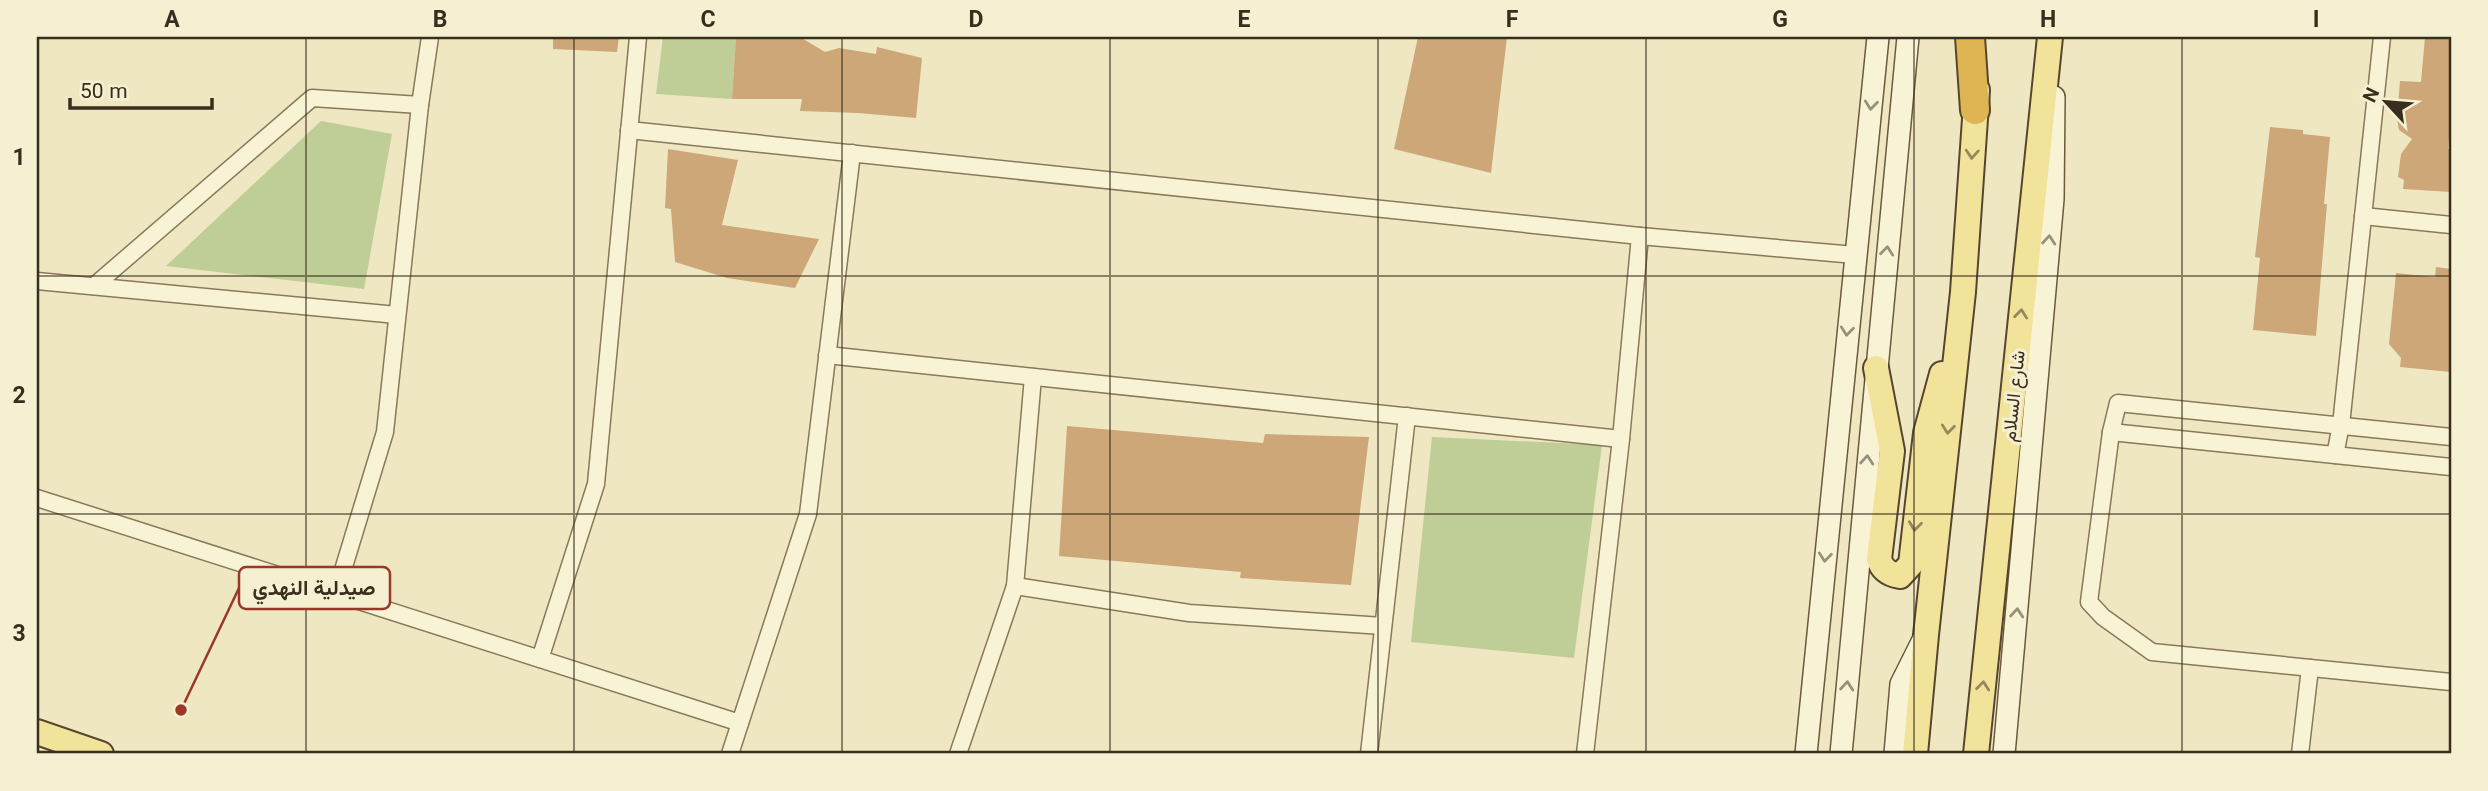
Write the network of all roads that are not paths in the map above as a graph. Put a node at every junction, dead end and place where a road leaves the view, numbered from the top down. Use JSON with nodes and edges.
{"nodes":[{"id":1,"x":430,"y":37,"type":"edge"},
{"id":2,"x":638,"y":37,"type":"edge"},
{"id":3,"x":1878,"y":37,"type":"edge"},
{"id":4,"x":1908,"y":37,"type":"edge"},
{"id":5,"x":1969,"y":37,"type":"edge"},
{"id":6,"x":1983,"y":37,"type":"edge"},
{"id":7,"x":2052,"y":37,"type":"edge"},
{"id":8,"x":2382,"y":37,"type":"edge"},
{"id":9,"x":420,"y":106,"type":"junction"},
{"id":10,"x":1975,"y":110,"type":"junction"},
{"id":11,"x":629,"y":130,"type":"junction"},
{"id":12,"x":852,"y":153,"type":"junction"},
{"id":13,"x":2363,"y":216,"type":"junction"},
{"id":14,"x":2451,"y":226,"type":"edge"},
{"id":15,"x":1640,"y":236,"type":"junction"},
{"id":16,"x":1855,"y":255,"type":"junction"},
{"id":17,"x":37,"y":281,"type":"edge"},
{"id":18,"x":94,"y":286,"type":"junction"},
{"id":19,"x":1963,"y":292,"type":"junction"},
{"id":20,"x":397,"y":315,"type":"junction"},
{"id":21,"x":828,"y":355,"type":"junction"},
{"id":22,"x":1876,"y":368,"type":"junction"},
{"id":23,"x":1033,"y":377,"type":"junction"},
{"id":24,"x":1407,"y":416,"type":"junction"},
{"id":25,"x":2340,"y":425,"type":"junction"},
{"id":26,"x":2111,"y":432,"type":"junction"},
{"id":27,"x":2451,"y":437,"type":"edge"},
{"id":28,"x":1621,"y":439,"type":"junction"},
{"id":29,"x":2335,"y":455,"type":"junction"},
{"id":30,"x":2451,"y":467,"type":"edge"},
{"id":31,"x":37,"y":498,"type":"edge"},
{"id":32,"x":1015,"y":586,"type":"junction"},
{"id":33,"x":336,"y":593,"type":"junction"},
{"id":34,"x":1383,"y":626,"type":"junction"},
{"id":35,"x":1926,"y":635,"type":"junction"},
{"id":36,"x":540,"y":659,"type":"junction"},
{"id":37,"x":2310,"y":668,"type":"junction"},
{"id":38,"x":2451,"y":682,"type":"edge"},
{"id":39,"x":740,"y":723,"type":"junction"},
{"id":40,"x":37,"y":732,"type":"edge"},
{"id":41,"x":101,"y":754,"type":"edge"},
{"id":42,"x":730,"y":754,"type":"edge"},
{"id":43,"x":958,"y":754,"type":"edge"},
{"id":44,"x":1368,"y":754,"type":"edge"},
{"id":45,"x":1585,"y":754,"type":"edge"},
{"id":46,"x":1806,"y":754,"type":"edge"},
{"id":47,"x":1841,"y":754,"type":"edge"},
{"id":48,"x":1895,"y":754,"type":"edge"},
{"id":49,"x":1915,"y":754,"type":"edge"},
{"id":50,"x":1976,"y":754,"type":"edge"},
{"id":51,"x":2004,"y":754,"type":"edge"},
{"id":52,"x":2300,"y":754,"type":"edge"}],
"edges":[{"from":1,"to":9,"type":"street"},
{"from":2,"to":11,"type":"street"},
{"from":3,"to":16,"type":"main road","one_way":true},
{"from":22,"to":4,"type":"main road","one_way":true},
{"from":5,"to":10,"type":"highway"},
{"from":6,"to":10,"type":"main road"},
{"from":50,"to":7,"type":"main road","name":"شارع السلام","one_way":true},
{"from":51,"to":7,"type":"main road","one_way":true},
{"from":8,"to":13,"type":"street"},
{"from":9,"to":18,"type":"street"},
{"from":9,"to":20,"type":"street"},
{"from":10,"to":19,"type":"main road","one_way":true},
{"from":11,"to":12,"type":"street"},
{"from":11,"to":36,"type":"street"},
{"from":12,"to":15,"type":"street"},
{"from":12,"to":21,"type":"street"},
{"from":13,"to":14,"type":"street"},
{"from":13,"to":25,"type":"street"},
{"from":15,"to":16,"type":"street"},
{"from":15,"to":28,"type":"street"},
{"from":16,"to":46,"type":"main road","one_way":true},
{"from":17,"to":18,"type":"street"},
{"from":18,"to":20,"type":"street"},
{"from":19,"to":22,"type":"main road","one_way":true},
{"from":19,"to":35,"type":"main road","one_way":true},
{"from":20,"to":33,"type":"street"},
{"from":21,"to":23,"type":"street"},
{"from":21,"to":39,"type":"street"},
{"from":47,"to":22,"type":"main road","one_way":true},
{"from":23,"to":24,"type":"street"},
{"from":23,"to":32,"type":"street"},
{"from":24,"to":28,"type":"street"},
{"from":24,"to":34,"type":"street"},
{"from":25,"to":26,"type":"street"},
{"from":25,"to":27,"type":"street"},
{"from":25,"to":29,"type":"street"},
{"from":26,"to":29,"type":"street"},
{"from":26,"to":37,"type":"street"},
{"from":28,"to":45,"type":"street"},
{"from":29,"to":30,"type":"street"},
{"from":31,"to":33,"type":"street"},
{"from":32,"to":34,"type":"street"},
{"from":32,"to":43,"type":"street"},
{"from":33,"to":36,"type":"street"},
{"from":34,"to":44,"type":"street"},
{"from":35,"to":48,"type":"main road"},
{"from":35,"to":49,"type":"main road"},
{"from":36,"to":39,"type":"street"},
{"from":37,"to":38,"type":"street"},
{"from":37,"to":52,"type":"street"},
{"from":39,"to":42,"type":"street"},
{"from":40,"to":41,"type":"main road"}]}
